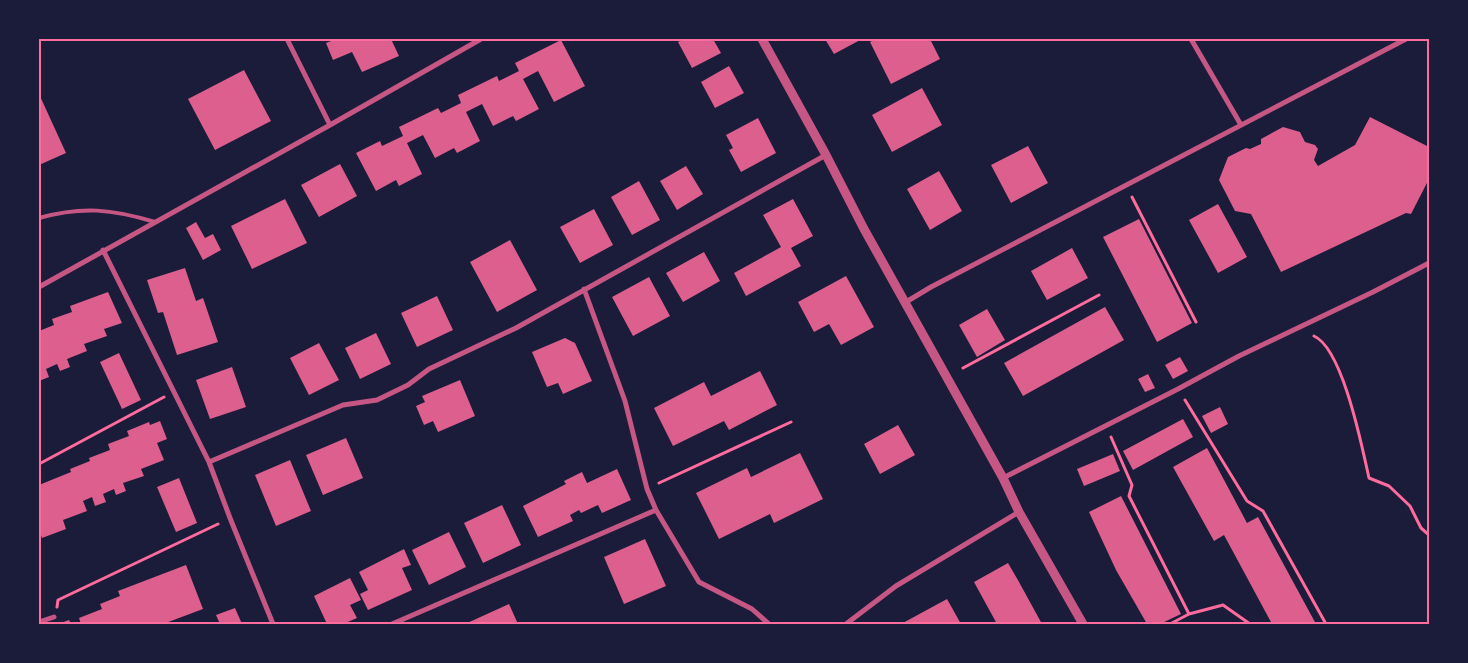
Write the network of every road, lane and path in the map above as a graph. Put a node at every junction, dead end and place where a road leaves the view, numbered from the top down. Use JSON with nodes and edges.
{"nodes":[{"id":1,"x":287,"y":39,"type":"edge"},
{"id":2,"x":481,"y":39,"type":"edge"},
{"id":3,"x":762,"y":39,"type":"edge"},
{"id":4,"x":1191,"y":39,"type":"edge"},
{"id":5,"x":1406,"y":39,"type":"edge"},
{"id":6,"x":330,"y":125,"type":"junction"},
{"id":7,"x":1241,"y":125,"type":"junction"},
{"id":8,"x":826,"y":155,"type":"junction"},
{"id":9,"x":1126,"y":186,"type":"junction"},
{"id":10,"x":39,"y":218,"type":"edge"},
{"id":11,"x":155,"y":222,"type":"junction"},
{"id":12,"x":103,"y":250,"type":"junction"},
{"id":13,"x":1429,"y":263,"type":"edge"},
{"id":14,"x":39,"y":287,"type":"edge"},
{"id":15,"x":584,"y":289,"type":"junction"},
{"id":16,"x":1099,"y":295,"type":"dead end"},
{"id":17,"x":906,"y":302,"type":"junction"},
{"id":18,"x":1196,"y":322,"type":"dead end"},
{"id":19,"x":1297,"y":328,"type":"junction"},
{"id":20,"x":963,"y":368,"type":"dead end"},
{"id":21,"x":1178,"y":389,"type":"junction"},
{"id":22,"x":174,"y":392,"type":"junction"},
{"id":23,"x":791,"y":422,"type":"dead end"},
{"id":24,"x":1105,"y":425,"type":"junction"},
{"id":25,"x":209,"y":462,"type":"junction"},
{"id":26,"x":39,"y":464,"type":"edge"},
{"id":27,"x":1003,"y":478,"type":"junction"},
{"id":28,"x":647,"y":489,"type":"junction"},
{"id":29,"x":656,"y":510,"type":"junction"},
{"id":30,"x":1019,"y":512,"type":"junction"},
{"id":31,"x":230,"y":518,"type":"junction"},
{"id":32,"x":1429,"y":535,"type":"edge"},
{"id":33,"x":1189,"y":614,"type":"junction"},
{"id":34,"x":54,"y":616,"type":"joint"},
{"id":35,"x":39,"y":622,"type":"edge"},
{"id":36,"x":274,"y":624,"type":"edge"},
{"id":37,"x":392,"y":624,"type":"edge"},
{"id":38,"x":769,"y":624,"type":"edge"},
{"id":39,"x":846,"y":624,"type":"edge"},
{"id":40,"x":1083,"y":624,"type":"edge"},
{"id":41,"x":1170,"y":624,"type":"edge"},
{"id":42,"x":1250,"y":624,"type":"edge"},
{"id":43,"x":1326,"y":624,"type":"edge"}],
"edges":[{"from":1,"to":6,"type":"street"},
{"from":2,"to":6,"type":"street"},
{"from":3,"to":8,"type":"street"},
{"from":4,"to":7,"type":"street"},
{"from":5,"to":7,"type":"street"},
{"from":6,"to":11,"type":"street"},
{"from":7,"to":9,"type":"street"},
{"from":8,"to":15,"type":"street"},
{"from":8,"to":17,"type":"street"},
{"from":9,"to":17,"type":"street"},
{"from":9,"to":18,"type":"path"},
{"from":10,"to":11,"type":"lane"},
{"from":11,"to":12,"type":"street"},
{"from":12,"to":14,"type":"street"},
{"from":12,"to":22,"type":"street"},
{"from":13,"to":19,"type":"street"},
{"from":15,"to":25,"type":"street"},
{"from":15,"to":28,"type":"street"},
{"from":16,"to":20,"type":"path"},
{"from":17,"to":27,"type":"street"},
{"from":19,"to":21,"type":"street"},
{"from":19,"to":32,"type":"path"},
{"from":21,"to":24,"type":"street"},
{"from":21,"to":43,"type":"path"},
{"from":22,"to":25,"type":"street"},
{"from":22,"to":26,"type":"path"},
{"from":23,"to":28,"type":"path"},
{"from":24,"to":27,"type":"street"},
{"from":24,"to":33,"type":"path"},
{"from":25,"to":31,"type":"street"},
{"from":27,"to":30,"type":"street"},
{"from":28,"to":29,"type":"street"},
{"from":29,"to":37,"type":"street"},
{"from":29,"to":38,"type":"street"},
{"from":30,"to":39,"type":"street"},
{"from":30,"to":40,"type":"street"},
{"from":31,"to":34,"type":"path"},
{"from":31,"to":36,"type":"street"},
{"from":33,"to":41,"type":"path"},
{"from":33,"to":42,"type":"path"},
{"from":34,"to":35,"type":"street"}]}
